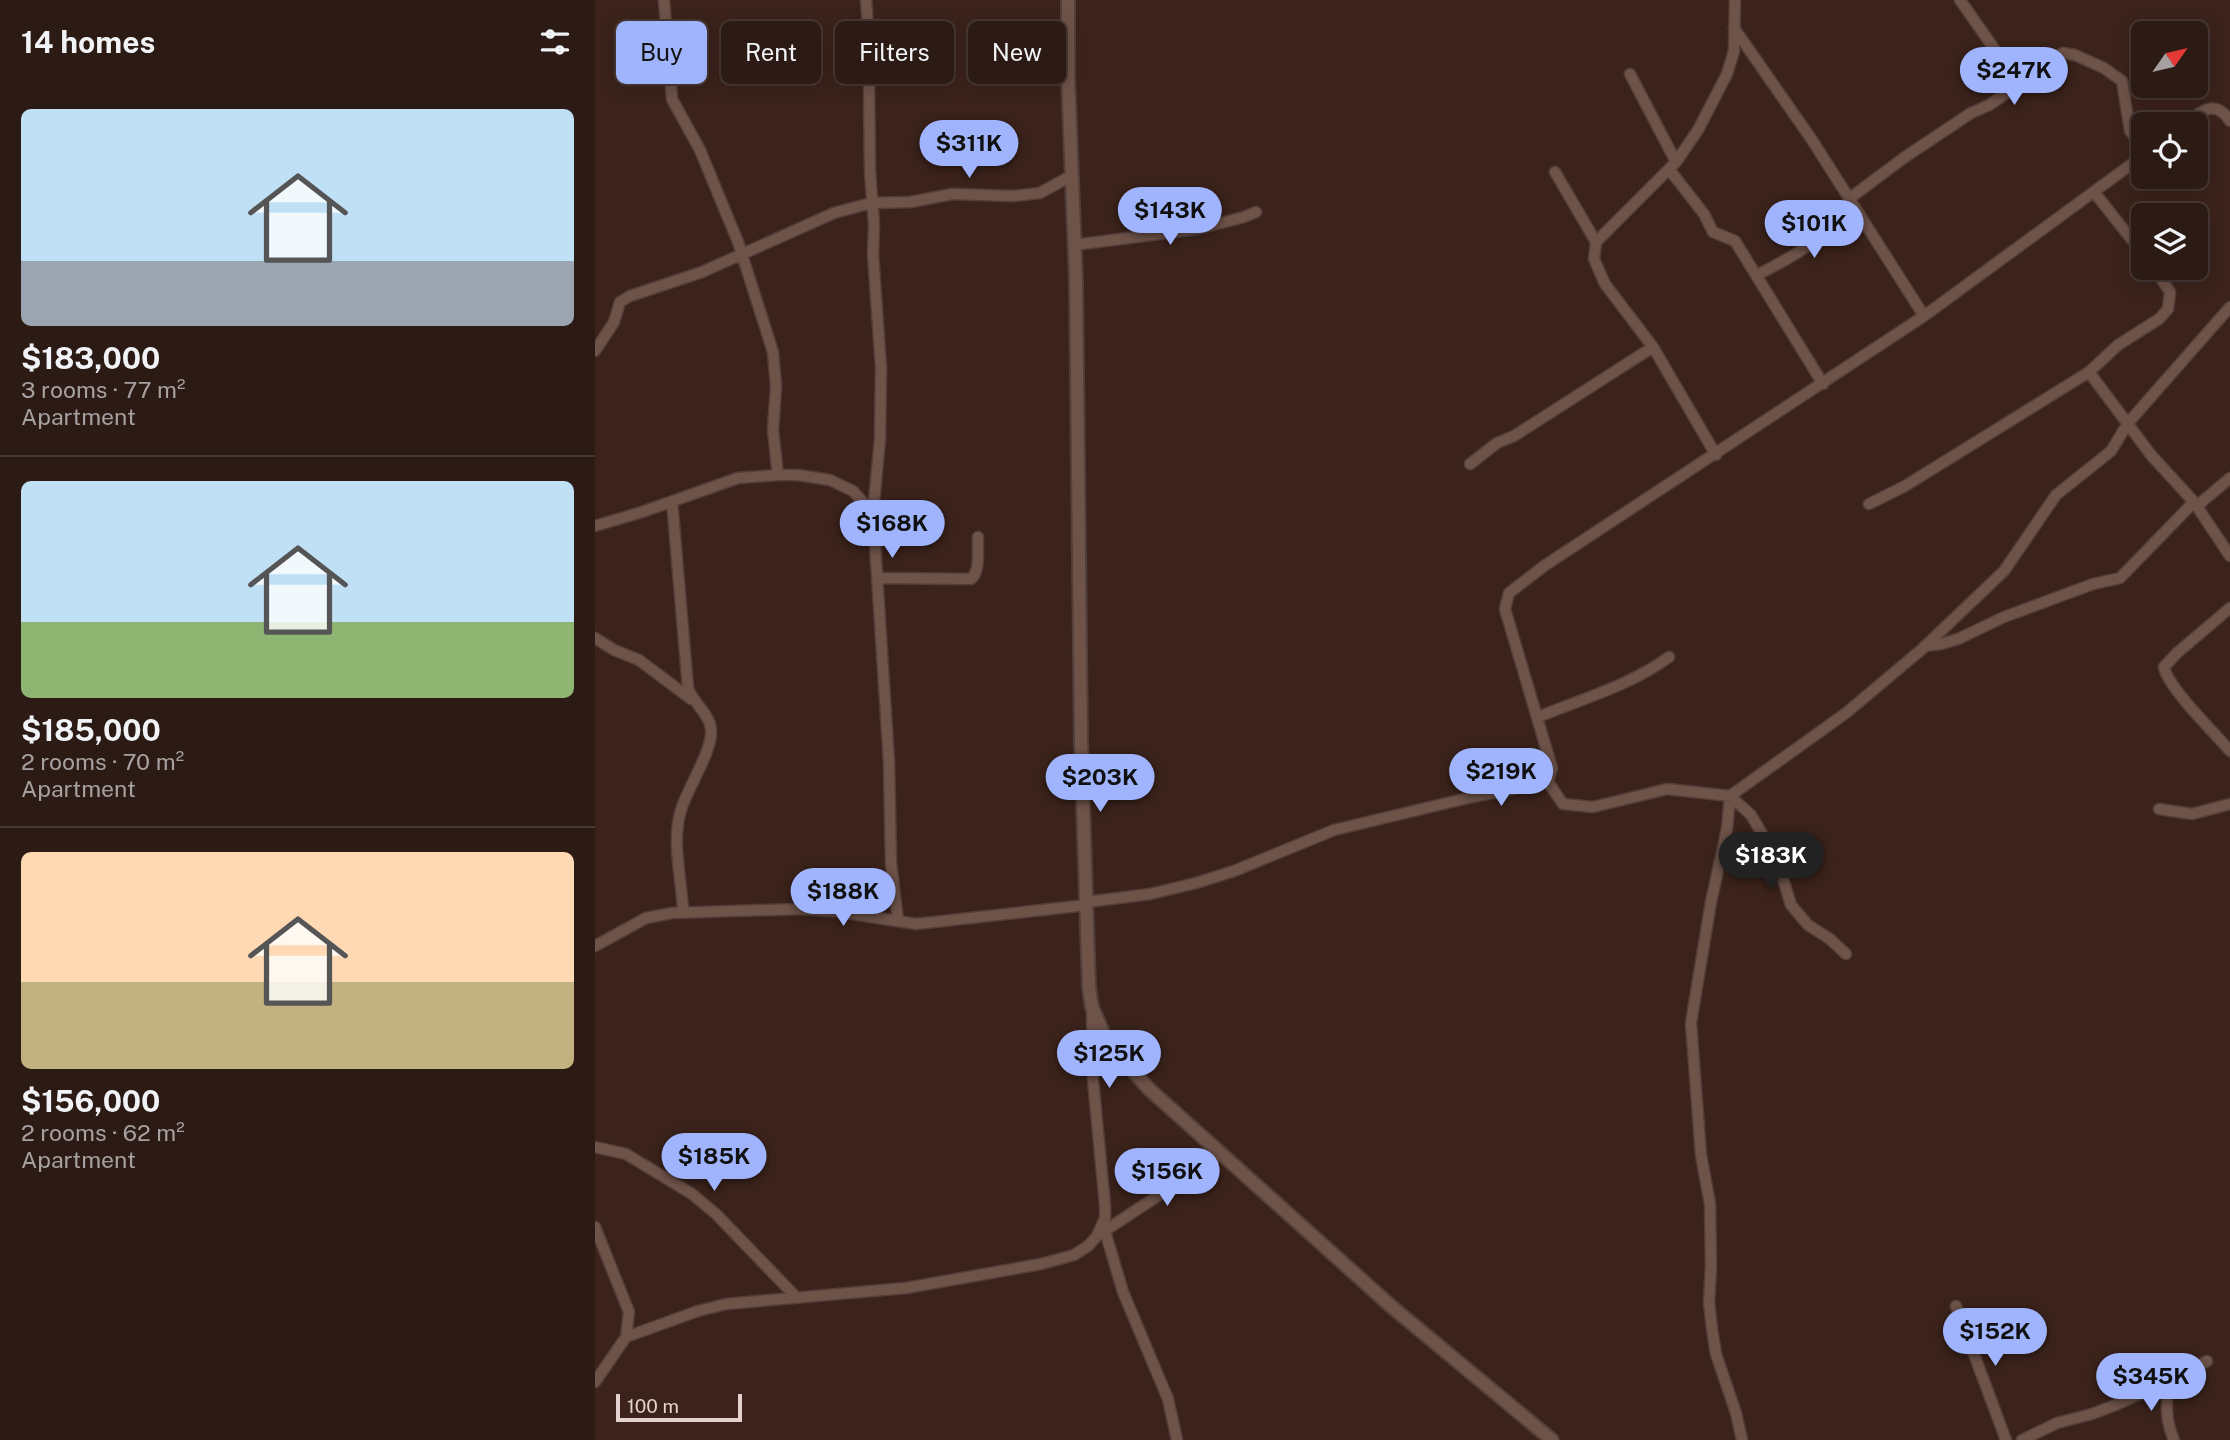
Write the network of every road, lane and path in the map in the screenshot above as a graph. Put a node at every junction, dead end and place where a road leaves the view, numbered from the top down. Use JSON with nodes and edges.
{"nodes":[{"id":1,"x":664,"y":0,"type":"edge"},
{"id":2,"x":866,"y":0,"type":"edge"},
{"id":3,"x":1068,"y":0,"type":"edge"},
{"id":4,"x":1735,"y":0,"type":"edge"},
{"id":5,"x":1960,"y":0,"type":"edge"},
{"id":6,"x":868,"y":21,"type":"edge"},
{"id":7,"x":1734,"y":27,"type":"junction"},
{"id":8,"x":1630,"y":74,"type":"dead end"},
{"id":9,"x":870,"y":84,"type":"edge"},
{"id":10,"x":2019,"y":85,"type":"junction"},
{"id":11,"x":2203,"y":112,"type":"edge"},
{"id":12,"x":2230,"y":121,"type":"edge"},
{"id":13,"x":2131,"y":132,"type":"edge"},
{"id":14,"x":2131,"y":165,"type":"edge"},
{"id":15,"x":1673,"y":166,"type":"junction"},
{"id":16,"x":1555,"y":172,"type":"dead end"},
{"id":17,"x":1071,"y":176,"type":"junction"},
{"id":18,"x":2094,"y":192,"type":"junction"},
{"id":19,"x":1850,"y":198,"type":"junction"},
{"id":20,"x":871,"y":203,"type":"junction"},
{"id":21,"x":1256,"y":212,"type":"dead end"},
{"id":22,"x":1859,"y":216,"type":"junction"},
{"id":23,"x":2131,"y":239,"type":"edge"},
{"id":24,"x":1596,"y":242,"type":"junction"},
{"id":25,"x":1074,"y":245,"type":"junction"},
{"id":26,"x":743,"y":254,"type":"junction"},
{"id":27,"x":1757,"y":275,"type":"junction"},
{"id":28,"x":2162,"y":280,"type":"edge"},
{"id":29,"x":2230,"y":307,"type":"edge"},
{"id":30,"x":1924,"y":316,"type":"junction"},
{"id":31,"x":1653,"y":347,"type":"junction"},
{"id":32,"x":595,"y":351,"type":"edge"},
{"id":33,"x":2089,"y":372,"type":"junction"},
{"id":34,"x":1823,"y":384,"type":"junction"},
{"id":35,"x":2128,"y":423,"type":"junction"},
{"id":36,"x":1716,"y":455,"type":"junction"},
{"id":37,"x":1470,"y":464,"type":"dead end"},
{"id":38,"x":778,"y":475,"type":"junction"},
{"id":39,"x":2230,"y":478,"type":"edge"},
{"id":40,"x":671,"y":501,"type":"junction"},
{"id":41,"x":1869,"y":504,"type":"dead end"},
{"id":42,"x":2195,"y":504,"type":"junction"},
{"id":43,"x":873,"y":513,"type":"junction"},
{"id":44,"x":595,"y":526,"type":"edge"},
{"id":45,"x":978,"y":537,"type":"dead end"},
{"id":46,"x":2230,"y":556,"type":"edge"},
{"id":47,"x":878,"y":578,"type":"junction"},
{"id":48,"x":2230,"y":608,"type":"edge"},
{"id":49,"x":595,"y":638,"type":"edge"},
{"id":50,"x":1925,"y":646,"type":"junction"},
{"id":51,"x":1669,"y":656,"type":"dead end"},
{"id":52,"x":692,"y":699,"type":"junction"},
{"id":53,"x":1538,"y":717,"type":"junction"},
{"id":54,"x":2230,"y":751,"type":"edge"},
{"id":55,"x":1548,"y":782,"type":"junction"},
{"id":56,"x":1730,"y":796,"type":"junction"},
{"id":57,"x":2230,"y":804,"type":"edge"},
{"id":58,"x":2159,"y":809,"type":"dead end"},
{"id":59,"x":1087,"y":903,"type":"junction"},
{"id":60,"x":683,"y":912,"type":"junction"},
{"id":61,"x":898,"y":921,"type":"junction"},
{"id":62,"x":595,"y":946,"type":"edge"},
{"id":63,"x":1846,"y":954,"type":"dead end"},
{"id":64,"x":1092,"y":1007,"type":"junction"},
{"id":65,"x":595,"y":1147,"type":"edge"},
{"id":66,"x":1221,"y":1154,"type":"junction"},
{"id":67,"x":595,"y":1227,"type":"edge"},
{"id":68,"x":1101,"y":1234,"type":"junction"},
{"id":69,"x":796,"y":1297,"type":"junction"},
{"id":70,"x":1956,"y":1306,"type":"dead end"},
{"id":71,"x":626,"y":1337,"type":"junction"},
{"id":72,"x":2207,"y":1361,"type":"dead end"},
{"id":73,"x":2169,"y":1380,"type":"junction"},
{"id":74,"x":595,"y":1382,"type":"edge"},
{"id":75,"x":1177,"y":1440,"type":"edge"},
{"id":76,"x":1552,"y":1440,"type":"edge"},
{"id":77,"x":1742,"y":1440,"type":"edge"},
{"id":78,"x":2006,"y":1440,"type":"edge"},
{"id":79,"x":2022,"y":1440,"type":"edge"},
{"id":80,"x":2174,"y":1440,"type":"edge"}],
"edges":[{"from":1,"to":26,"type":"street"},
{"from":2,"to":6,"type":"street"},
{"from":3,"to":17,"type":"street"},
{"from":4,"to":7,"type":"street"},
{"from":5,"to":10,"type":"street"},
{"from":7,"to":15,"type":"street"},
{"from":7,"to":19,"type":"street"},
{"from":8,"to":15,"type":"street"},
{"from":9,"to":20,"type":"street"},
{"from":10,"to":13,"type":"street"},
{"from":10,"to":19,"type":"street"},
{"from":11,"to":12,"type":"street"},
{"from":14,"to":18,"type":"street"},
{"from":15,"to":24,"type":"street"},
{"from":15,"to":27,"type":"street"},
{"from":16,"to":24,"type":"street"},
{"from":17,"to":20,"type":"street"},
{"from":17,"to":25,"type":"street"},
{"from":18,"to":23,"type":"street"},
{"from":18,"to":30,"type":"street"},
{"from":19,"to":22,"type":"street"},
{"from":20,"to":26,"type":"street"},
{"from":20,"to":43,"type":"street"},
{"from":21,"to":25,"type":"street"},
{"from":22,"to":27,"type":"street"},
{"from":22,"to":30,"type":"street"},
{"from":24,"to":31,"type":"street"},
{"from":25,"to":59,"type":"street"},
{"from":26,"to":32,"type":"street"},
{"from":26,"to":38,"type":"street"},
{"from":27,"to":34,"type":"street"},
{"from":28,"to":33,"type":"street"},
{"from":29,"to":35,"type":"street"},
{"from":30,"to":34,"type":"street"},
{"from":31,"to":36,"type":"street"},
{"from":31,"to":37,"type":"street"},
{"from":33,"to":35,"type":"street"},
{"from":33,"to":41,"type":"street"},
{"from":34,"to":36,"type":"street"},
{"from":35,"to":42,"type":"street"},
{"from":35,"to":50,"type":"street"},
{"from":36,"to":53,"type":"street"},
{"from":38,"to":40,"type":"street"},
{"from":38,"to":43,"type":"street"},
{"from":39,"to":42,"type":"street"},
{"from":40,"to":44,"type":"street"},
{"from":40,"to":52,"type":"street"},
{"from":42,"to":46,"type":"street"},
{"from":42,"to":50,"type":"street"},
{"from":43,"to":47,"type":"street"},
{"from":45,"to":47,"type":"street"},
{"from":47,"to":61,"type":"street"},
{"from":48,"to":54,"type":"street"},
{"from":49,"to":52,"type":"street"},
{"from":50,"to":56,"type":"street"},
{"from":51,"to":53,"type":"street"},
{"from":52,"to":60,"type":"street"},
{"from":53,"to":55,"type":"street"},
{"from":55,"to":56,"type":"street"},
{"from":55,"to":59,"type":"street"},
{"from":56,"to":63,"type":"street"},
{"from":56,"to":77,"type":"street"},
{"from":57,"to":58,"type":"street"},
{"from":59,"to":61,"type":"street"},
{"from":59,"to":64,"type":"street"},
{"from":60,"to":61,"type":"street"},
{"from":60,"to":62,"type":"street"},
{"from":64,"to":66,"type":"street"},
{"from":64,"to":68,"type":"street"},
{"from":65,"to":69,"type":"street"},
{"from":66,"to":68,"type":"street"},
{"from":66,"to":76,"type":"street"},
{"from":67,"to":71,"type":"street"},
{"from":68,"to":69,"type":"street"},
{"from":68,"to":75,"type":"street"},
{"from":69,"to":71,"type":"street"},
{"from":70,"to":78,"type":"street"},
{"from":71,"to":74,"type":"street"},
{"from":72,"to":73,"type":"street"},
{"from":73,"to":79,"type":"street"},
{"from":73,"to":80,"type":"street"}]}
